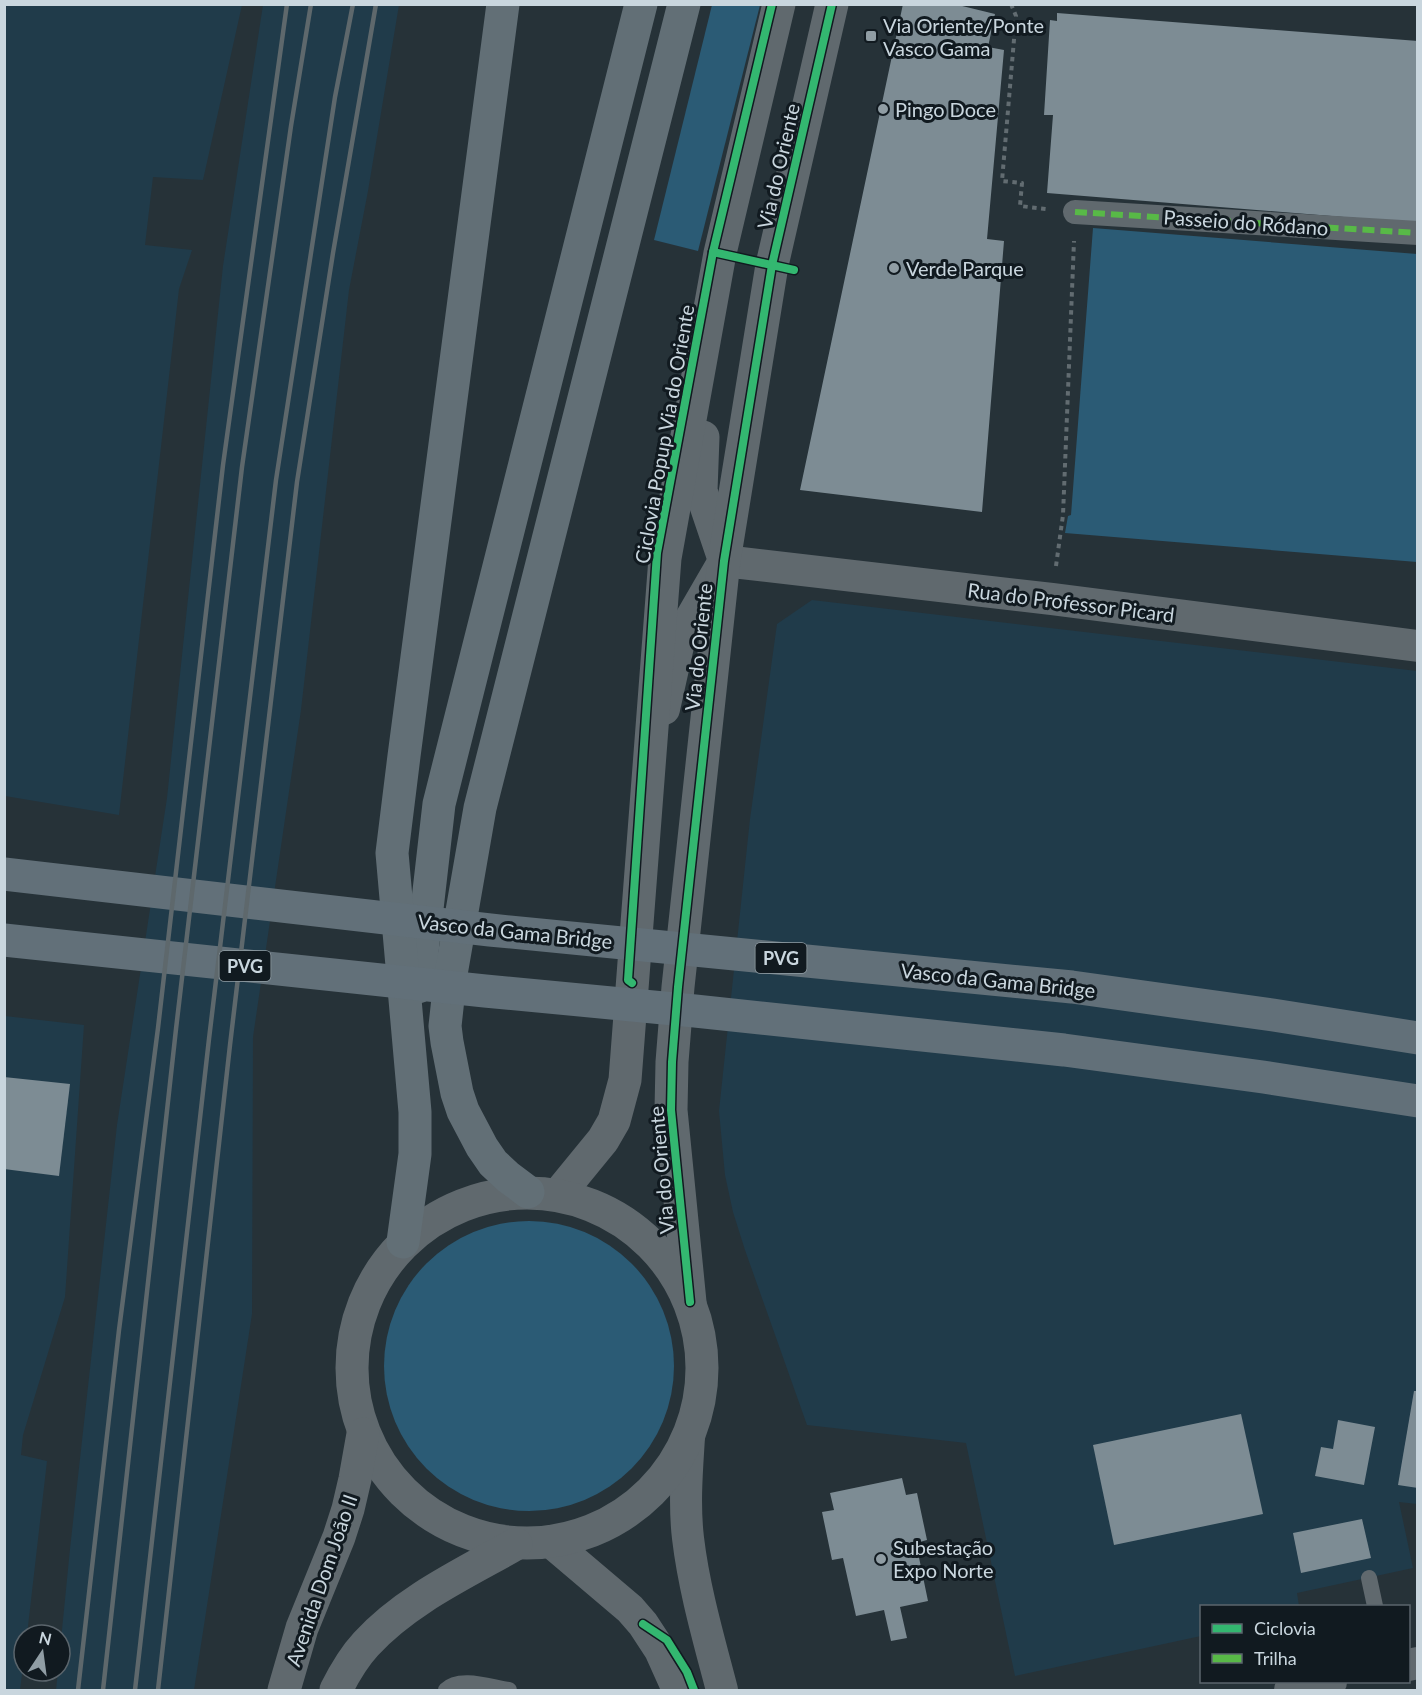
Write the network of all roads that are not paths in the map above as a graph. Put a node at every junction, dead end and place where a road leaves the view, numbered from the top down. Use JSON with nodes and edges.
{"nodes":[{"id":1,"x":503,"y":4,"type":"edge"},
{"id":2,"x":641,"y":4,"type":"edge"},
{"id":3,"x":684,"y":4,"type":"edge"},
{"id":4,"x":779,"y":4,"type":"edge"},
{"id":5,"x":832,"y":4,"type":"edge"},
{"id":6,"x":1075,"y":212,"type":"road end"},
{"id":7,"x":1418,"y":233,"type":"edge"},
{"id":8,"x":706,"y":330,"type":"junction"},
{"id":9,"x":724,"y":561,"type":"junction"},
{"id":10,"x":1418,"y":646,"type":"edge"},
{"id":11,"x":648,"y":780,"type":"junction"},
{"id":12,"x":9,"y":873,"type":"edge"},
{"id":13,"x":4,"y":940,"type":"edge"},
{"id":14,"x":1418,"y":1038,"type":"edge"},
{"id":15,"x":410,"y":1055,"type":"junction"},
{"id":16,"x":1418,"y":1101,"type":"edge"},
{"id":17,"x":543,"y":1193,"type":"junction"},
{"id":18,"x":403,"y":1242,"type":"junction"},
{"id":19,"x":690,"y":1302,"type":"junction"},
{"id":20,"x":363,"y":1434,"type":"junction"},
{"id":21,"x":689,"y":1437,"type":"junction"},
{"id":22,"x":551,"y":1542,"type":"junction"},
{"id":23,"x":516,"y":1544,"type":"junction"},
{"id":24,"x":1369,"y":1578,"type":"dead end"},
{"id":25,"x":1375,"y":1605,"type":"edge"},
{"id":26,"x":1326,"y":1683,"type":"edge"},
{"id":27,"x":284,"y":1690,"type":"edge"},
{"id":28,"x":336,"y":1690,"type":"edge"},
{"id":29,"x":446,"y":1690,"type":"edge"},
{"id":30,"x":509,"y":1690,"type":"edge"},
{"id":31,"x":678,"y":1690,"type":"edge"},
{"id":32,"x":722,"y":1690,"type":"edge"},
{"id":33,"x":1290,"y":1690,"type":"edge"}],
"edges":[{"from":1,"to":15,"type":"highway"},
{"from":2,"to":15,"type":"highway"},
{"from":3,"to":17,"type":"highway"},
{"from":4,"to":8,"type":"street","name":"Via do Oriente"},
{"from":5,"to":9,"type":"street","name":"Via do Oriente"},
{"from":6,"to":7,"type":"street","name":"Passeio do Ródano"},
{"from":8,"to":9,"type":"street"},
{"from":8,"to":11,"type":"street","name":"Via do Oriente"},
{"from":9,"to":10,"type":"street","name":"Rua do Professor Picard"},
{"from":9,"to":11,"type":"street"},
{"from":9,"to":19,"type":"street","name":"Via do Oriente"},
{"from":11,"to":17,"type":"street","name":"Via do Oriente"},
{"from":12,"to":14,"type":"highway","name":"Vasco da Gama Bridge","number":"PVG"},
{"from":13,"to":16,"type":"highway","number":"PVG"},
{"from":15,"to":18,"type":"highway"},
{"from":17,"to":18,"type":"street"},
{"from":17,"to":19,"type":"street"},
{"from":18,"to":20,"type":"street"},
{"from":19,"to":21,"type":"street"},
{"from":20,"to":23,"type":"street"},
{"from":20,"to":27,"type":"street","name":"Avenida Dom João II"},
{"from":21,"to":22,"type":"street"},
{"from":21,"to":32,"type":"street"},
{"from":22,"to":23,"type":"street"},
{"from":22,"to":31,"type":"street"},
{"from":23,"to":28,"type":"street"},
{"from":24,"to":25,"type":"lane"},
{"from":26,"to":33,"type":"street"},
{"from":29,"to":30,"type":"lane"}]}
